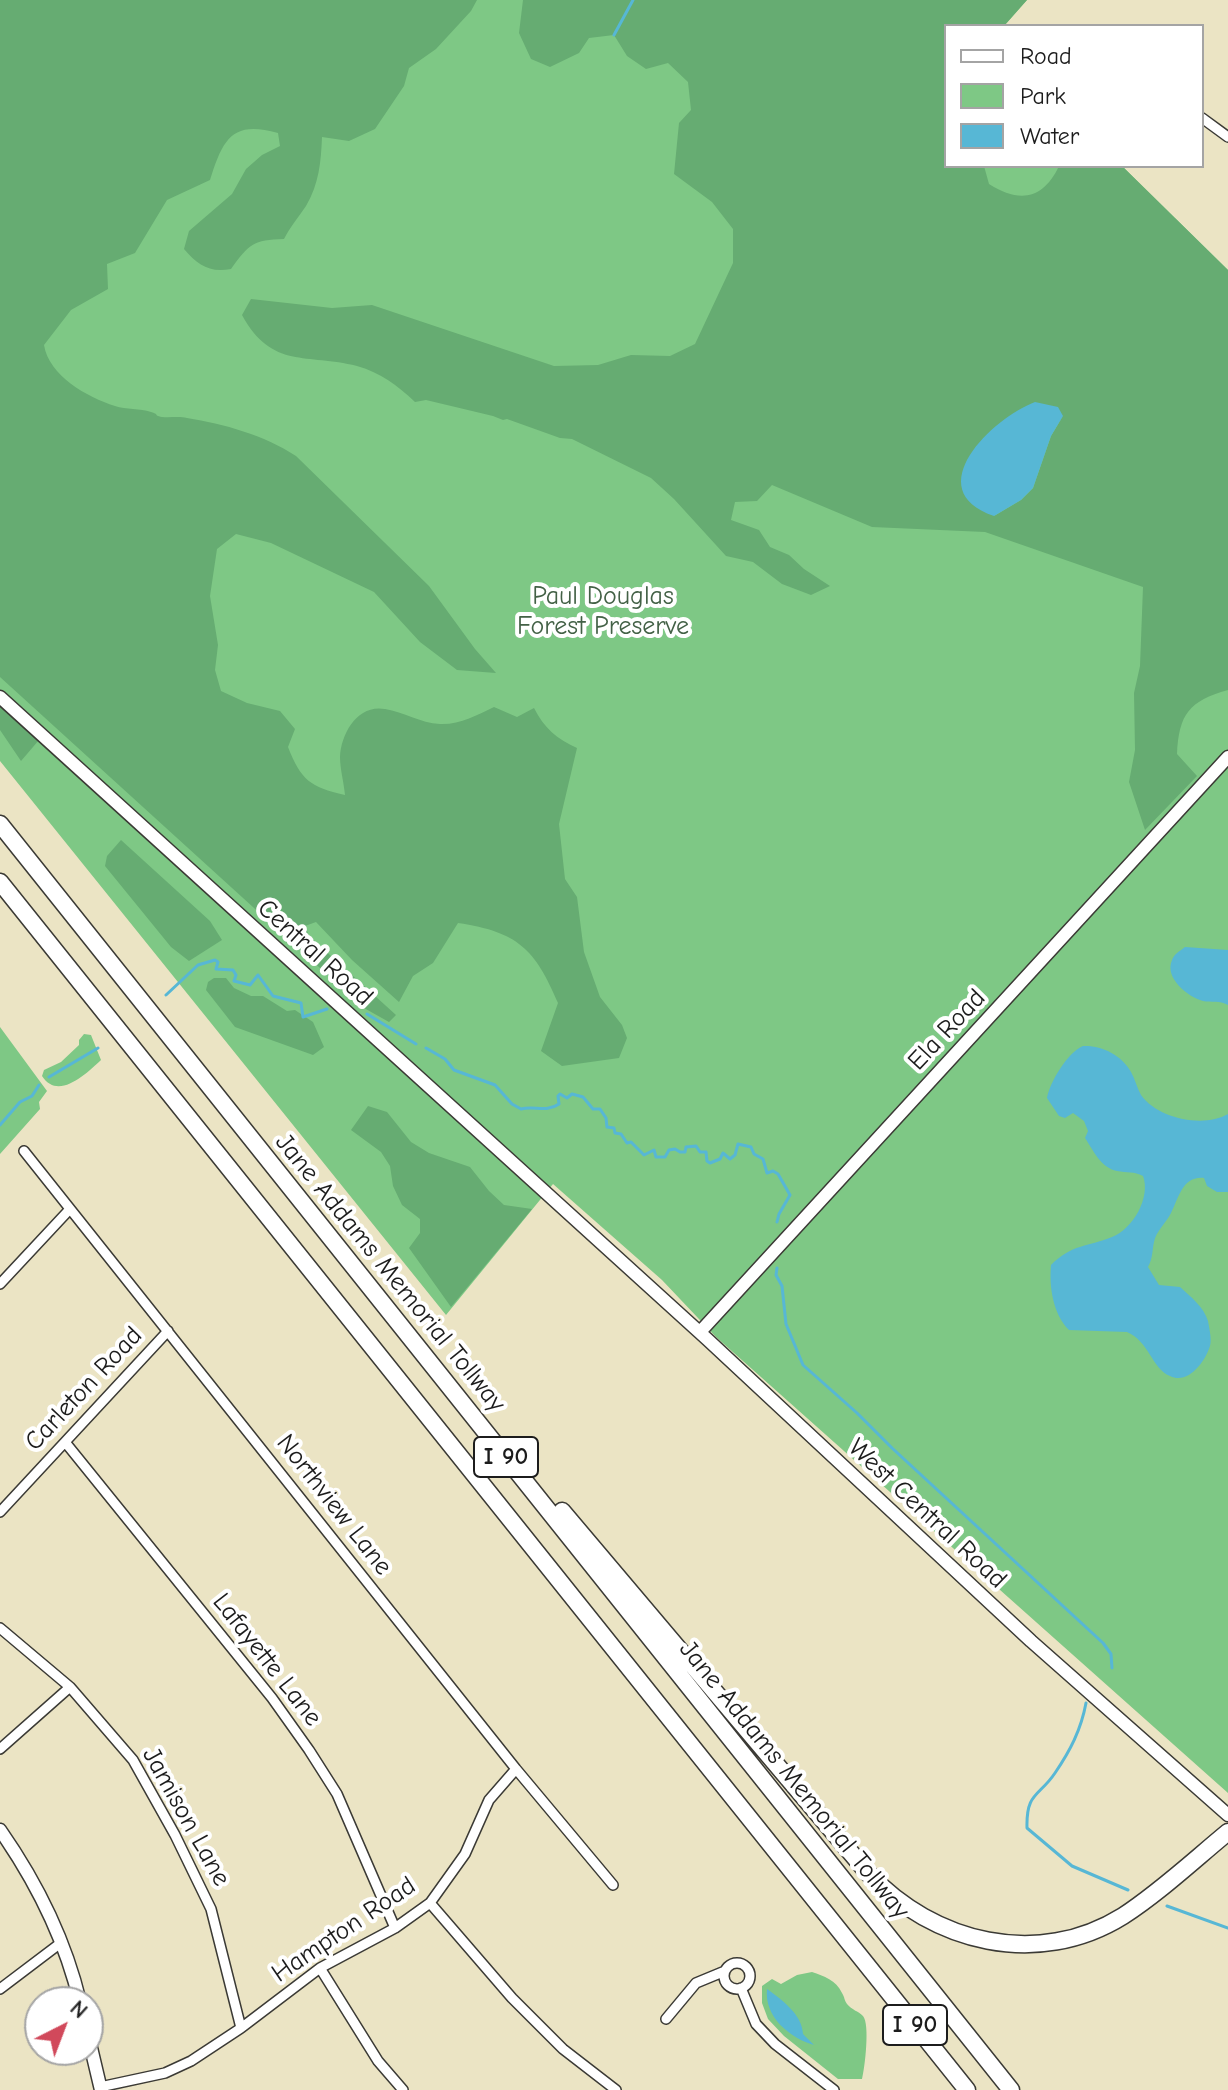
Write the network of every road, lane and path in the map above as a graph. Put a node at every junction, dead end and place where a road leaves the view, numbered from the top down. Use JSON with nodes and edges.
{"nodes":[{"id":1,"x":1204,"y":119,"type":"edge"},
{"id":2,"x":1228,"y":137,"type":"edge"},
{"id":3,"x":0,"y":697,"type":"edge"},
{"id":4,"x":1228,"y":757,"type":"edge"},
{"id":5,"x":0,"y":824,"type":"edge"},
{"id":6,"x":0,"y":882,"type":"edge"},
{"id":7,"x":24,"y":1151,"type":"dead end"},
{"id":8,"x":70,"y":1209,"type":"junction"},
{"id":9,"x":600,"y":1241,"type":"joint"},
{"id":10,"x":0,"y":1284,"type":"edge"},
{"id":11,"x":168,"y":1331,"type":"junction"},
{"id":12,"x":700,"y":1332,"type":"junction"},
{"id":13,"x":451,"y":1388,"type":"junction"},
{"id":14,"x":65,"y":1442,"type":"junction"},
{"id":15,"x":0,"y":1512,"type":"edge"},
{"id":16,"x":0,"y":1628,"type":"edge"},
{"id":17,"x":70,"y":1687,"type":"junction"},
{"id":18,"x":0,"y":1749,"type":"edge"},
{"id":19,"x":516,"y":1769,"type":"junction"},
{"id":20,"x":1228,"y":1815,"type":"edge"},
{"id":21,"x":0,"y":1830,"type":"edge"},
{"id":22,"x":1228,"y":1832,"type":"edge"},
{"id":23,"x":613,"y":1885,"type":"dead end"},
{"id":24,"x":430,"y":1903,"type":"junction"},
{"id":25,"x":395,"y":1928,"type":"junction"},
{"id":26,"x":62,"y":1942,"type":"junction"},
{"id":27,"x":320,"y":1968,"type":"junction"},
{"id":28,"x":725,"y":1971,"type":"junction"},
{"id":29,"x":76,"y":1986,"type":"edge"},
{"id":30,"x":741,"y":1988,"type":"junction"},
{"id":31,"x":0,"y":1989,"type":"edge"},
{"id":32,"x":666,"y":2019,"type":"dead end"},
{"id":33,"x":241,"y":2028,"type":"junction"},
{"id":34,"x":95,"y":2066,"type":"edge"},
{"id":35,"x":101,"y":2089,"type":"edge"},
{"id":36,"x":403,"y":2090,"type":"edge"},
{"id":37,"x":616,"y":2090,"type":"edge"},
{"id":38,"x":834,"y":2090,"type":"edge"},
{"id":39,"x":967,"y":2090,"type":"edge"},
{"id":40,"x":1011,"y":2090,"type":"edge"}],
"edges":[{"from":1,"to":2,"type":"street"},
{"from":3,"to":9,"type":"street","name":"Central Road"},
{"from":4,"to":12,"type":"street","name":"Ela Road"},
{"from":5,"to":13,"type":"highway","name":"Jane Addams Memorial Tollway","number":"I 90"},
{"from":6,"to":39,"type":"highway","number":"I 90"},
{"from":7,"to":8,"type":"street","name":"Northview Lane"},
{"from":8,"to":10,"type":"street"},
{"from":8,"to":11,"type":"street","name":"Northview Lane"},
{"from":9,"to":12,"type":"street","name":"West Central Road"},
{"from":11,"to":14,"type":"street","name":"Carleton Road"},
{"from":11,"to":19,"type":"street","name":"Northview Lane"},
{"from":12,"to":20,"type":"street","name":"West Central Road"},
{"from":13,"to":22,"type":"highway"},
{"from":13,"to":40,"type":"highway","name":"Jane Addams Memorial Tollway","number":"I 90"},
{"from":14,"to":15,"type":"street","name":"Carleton Road"},
{"from":14,"to":25,"type":"street","name":"Lafayette Lane"},
{"from":16,"to":17,"type":"street","name":"Jamison Lane"},
{"from":17,"to":18,"type":"street"},
{"from":17,"to":33,"type":"street","name":"Jamison Lane"},
{"from":19,"to":23,"type":"street","name":"Northview Lane"},
{"from":19,"to":24,"type":"street","name":"Hampton Road"},
{"from":21,"to":26,"type":"street"},
{"from":24,"to":25,"type":"street","name":"Hampton Road"},
{"from":24,"to":37,"type":"street"},
{"from":25,"to":27,"type":"street","name":"Hampton Road"},
{"from":26,"to":29,"type":"street"},
{"from":26,"to":31,"type":"street"},
{"from":27,"to":33,"type":"street","name":"Hampton Road"},
{"from":27,"to":36,"type":"street"},
{"from":28,"to":30,"type":"street"},
{"from":28,"to":30,"type":"street"},
{"from":28,"to":32,"type":"street"},
{"from":30,"to":38,"type":"street"},
{"from":33,"to":35,"type":"street","name":"Hampton Road"},
{"from":34,"to":35,"type":"street"}]}
